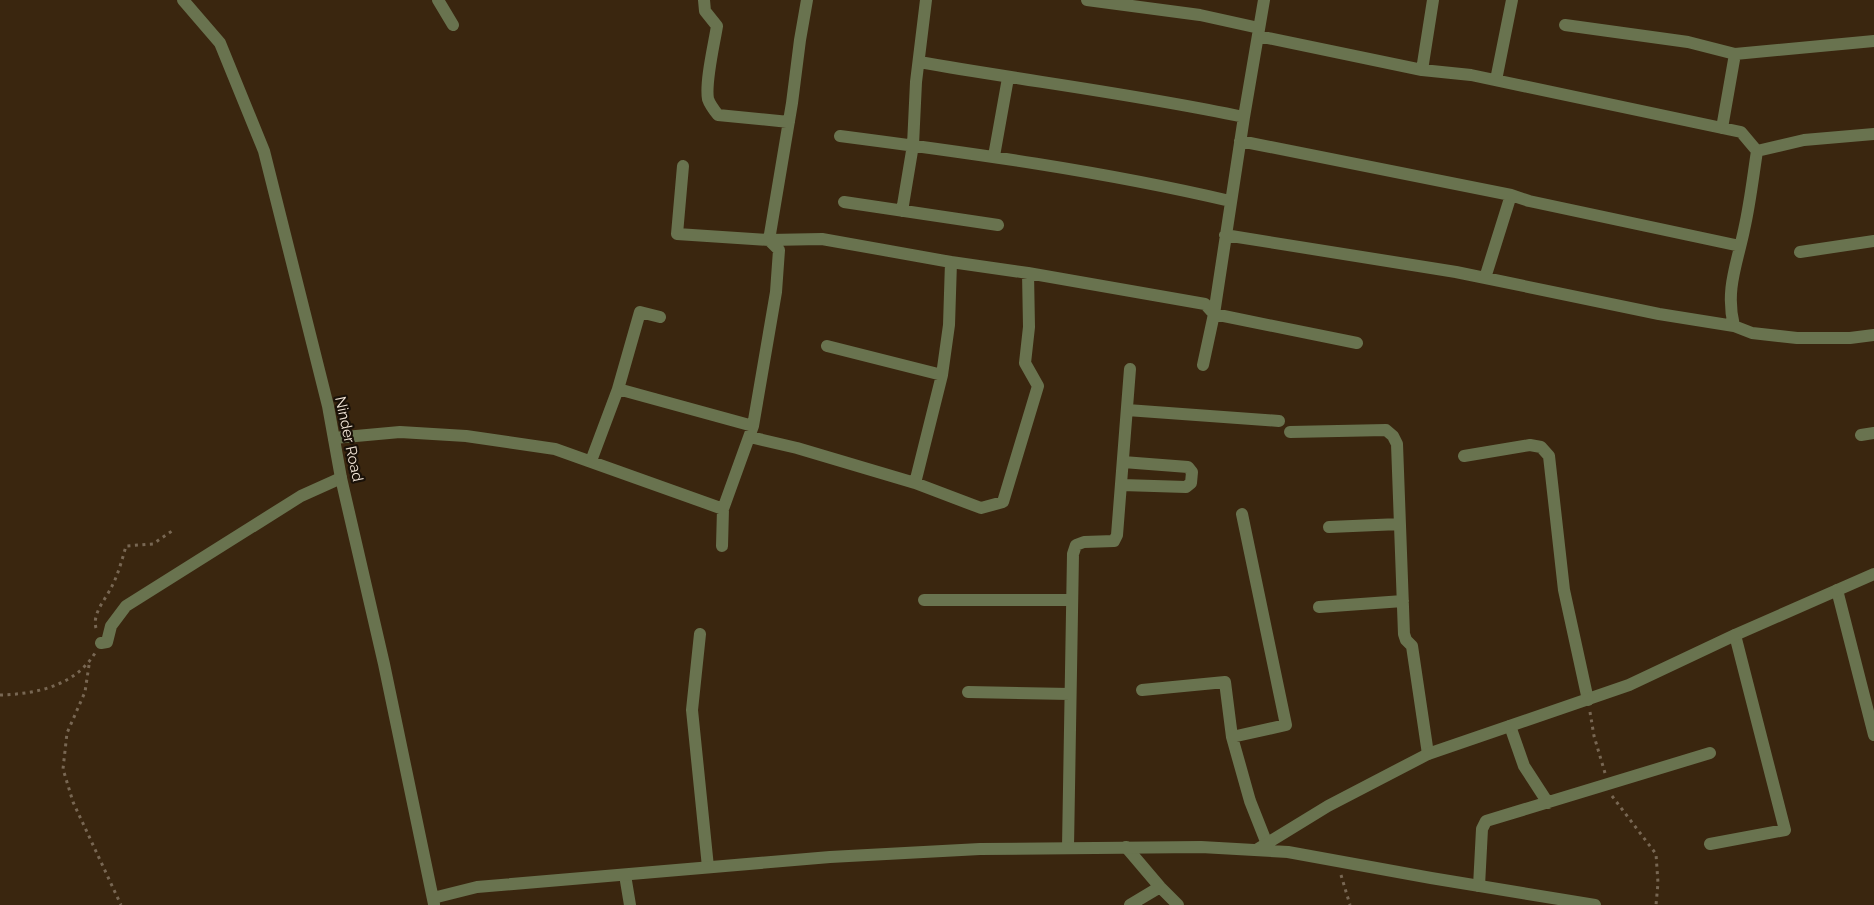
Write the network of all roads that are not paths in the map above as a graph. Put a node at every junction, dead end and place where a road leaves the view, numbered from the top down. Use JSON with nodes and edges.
{"nodes":[{"id":1,"x":183,"y":0,"type":"edge"},
{"id":2,"x":438,"y":0,"type":"edge"},
{"id":3,"x":704,"y":0,"type":"edge"},
{"id":4,"x":807,"y":0,"type":"edge"},
{"id":5,"x":926,"y":0,"type":"edge"},
{"id":6,"x":1087,"y":0,"type":"edge"},
{"id":7,"x":1264,"y":0,"type":"edge"},
{"id":8,"x":1433,"y":0,"type":"edge"},
{"id":9,"x":1512,"y":0,"type":"edge"},
{"id":10,"x":453,"y":25,"type":"dead end"},
{"id":11,"x":1565,"y":25,"type":"dead end"},
{"id":12,"x":1259,"y":32,"type":"junction"},
{"id":13,"x":1874,"y":41,"type":"edge"},
{"id":14,"x":1735,"y":54,"type":"junction"},
{"id":15,"x":919,"y":62,"type":"junction"},
{"id":16,"x":1422,"y":70,"type":"junction"},
{"id":17,"x":1008,"y":78,"type":"junction"},
{"id":18,"x":1497,"y":80,"type":"junction"},
{"id":19,"x":1244,"y":117,"type":"junction"},
{"id":20,"x":789,"y":122,"type":"junction"},
{"id":21,"x":1722,"y":128,"type":"junction"},
{"id":22,"x":1874,"y":134,"type":"edge"},
{"id":23,"x":840,"y":136,"type":"dead end"},
{"id":24,"x":1240,"y":141,"type":"junction"},
{"id":25,"x":913,"y":145,"type":"junction"},
{"id":26,"x":1757,"y":151,"type":"junction"},
{"id":27,"x":994,"y":156,"type":"junction"},
{"id":28,"x":683,"y":166,"type":"dead end"},
{"id":29,"x":1511,"y":195,"type":"junction"},
{"id":30,"x":1230,"y":201,"type":"junction"},
{"id":31,"x":844,"y":202,"type":"dead end"},
{"id":32,"x":902,"y":211,"type":"junction"},
{"id":33,"x":998,"y":225,"type":"dead end"},
{"id":34,"x":1225,"y":235,"type":"junction"},
{"id":35,"x":769,"y":240,"type":"junction"},
{"id":36,"x":1874,"y":241,"type":"edge"},
{"id":37,"x":1740,"y":246,"type":"junction"},
{"id":38,"x":1800,"y":252,"type":"dead end"},
{"id":39,"x":951,"y":262,"type":"junction"},
{"id":40,"x":1028,"y":273,"type":"junction"},
{"id":41,"x":1485,"y":278,"type":"junction"},
{"id":42,"x":1214,"y":314,"type":"junction"},
{"id":43,"x":660,"y":317,"type":"dead end"},
{"id":44,"x":1734,"y":326,"type":"junction"},
{"id":45,"x":1874,"y":335,"type":"edge"},
{"id":46,"x":1357,"y":343,"type":"dead end"},
{"id":47,"x":827,"y":346,"type":"dead end"},
{"id":48,"x":1203,"y":365,"type":"dead end"},
{"id":49,"x":1130,"y":369,"type":"dead end"},
{"id":50,"x":942,"y":375,"type":"junction"},
{"id":51,"x":618,"y":389,"type":"junction"},
{"id":52,"x":1127,"y":410,"type":"junction"},
{"id":53,"x":1280,"y":420,"type":"dead end"},
{"id":54,"x":752,"y":432,"type":"junction"},
{"id":55,"x":1290,"y":432,"type":"dead end"},
{"id":56,"x":1874,"y":433,"type":"edge"},
{"id":57,"x":1861,"y":435,"type":"dead end"},
{"id":58,"x":334,"y":438,"type":"junction"},
{"id":59,"x":1464,"y":456,"type":"dead end"},
{"id":60,"x":591,"y":461,"type":"junction"},
{"id":61,"x":1123,"y":462,"type":"junction"},
{"id":62,"x":341,"y":477,"type":"junction"},
{"id":63,"x":915,"y":483,"type":"junction"},
{"id":64,"x":1122,"y":485,"type":"junction"},
{"id":65,"x":723,"y":509,"type":"junction"},
{"id":66,"x":1242,"y":514,"type":"dead end"},
{"id":67,"x":1400,"y":524,"type":"junction"},
{"id":68,"x":1329,"y":527,"type":"dead end"},
{"id":69,"x":722,"y":546,"type":"dead end"},
{"id":70,"x":1874,"y":574,"type":"edge"},
{"id":71,"x":1837,"y":590,"type":"junction"},
{"id":72,"x":924,"y":600,"type":"dead end"},
{"id":73,"x":1071,"y":600,"type":"junction"},
{"id":74,"x":1402,"y":601,"type":"junction"},
{"id":75,"x":1319,"y":607,"type":"dead end"},
{"id":76,"x":700,"y":634,"type":"dead end"},
{"id":77,"x":1735,"y":635,"type":"junction"},
{"id":78,"x":101,"y":643,"type":"road end"},
{"id":79,"x":1142,"y":690,"type":"dead end"},
{"id":80,"x":969,"y":692,"type":"dead end"},
{"id":81,"x":1070,"y":694,"type":"junction"},
{"id":82,"x":1588,"y":700,"type":"junction"},
{"id":83,"x":1510,"y":726,"type":"junction"},
{"id":84,"x":1874,"y":735,"type":"edge"},
{"id":85,"x":1232,"y":736,"type":"junction"},
{"id":86,"x":1710,"y":753,"type":"dead end"},
{"id":87,"x":1428,"y":754,"type":"junction"},
{"id":88,"x":1548,"y":803,"type":"junction"},
{"id":89,"x":1710,"y":844,"type":"dead end"},
{"id":90,"x":1068,"y":847,"type":"junction"},
{"id":91,"x":1126,"y":847,"type":"junction"},
{"id":92,"x":1262,"y":847,"type":"junction"},
{"id":93,"x":708,"y":867,"type":"junction"},
{"id":94,"x":626,"y":875,"type":"junction"},
{"id":95,"x":1479,"y":886,"type":"junction"},
{"id":96,"x":1160,"y":887,"type":"junction"},
{"id":97,"x":434,"y":901,"type":"edge"},
{"id":98,"x":630,"y":905,"type":"edge"},
{"id":99,"x":1130,"y":905,"type":"edge"},
{"id":100,"x":1178,"y":905,"type":"edge"},
{"id":101,"x":1595,"y":905,"type":"edge"}],
"edges":[{"from":1,"to":58,"type":"street","name":"Ninder Road"},
{"from":2,"to":10,"type":"street"},
{"from":3,"to":20,"type":"street"},
{"from":4,"to":20,"type":"street"},
{"from":5,"to":15,"type":"street"},
{"from":6,"to":12,"type":"street"},
{"from":7,"to":12,"type":"street"},
{"from":8,"to":16,"type":"street"},
{"from":9,"to":18,"type":"street"},
{"from":11,"to":14,"type":"street"},
{"from":12,"to":16,"type":"street"},
{"from":12,"to":19,"type":"street"},
{"from":13,"to":14,"type":"street"},
{"from":14,"to":21,"type":"street"},
{"from":15,"to":17,"type":"street"},
{"from":15,"to":25,"type":"street"},
{"from":16,"to":18,"type":"street"},
{"from":17,"to":19,"type":"street"},
{"from":17,"to":27,"type":"street"},
{"from":18,"to":21,"type":"street"},
{"from":19,"to":24,"type":"street"},
{"from":20,"to":35,"type":"street"},
{"from":21,"to":26,"type":"street"},
{"from":22,"to":26,"type":"street"},
{"from":23,"to":25,"type":"street"},
{"from":24,"to":29,"type":"street"},
{"from":24,"to":30,"type":"street"},
{"from":25,"to":27,"type":"street"},
{"from":25,"to":32,"type":"street"},
{"from":26,"to":37,"type":"street"},
{"from":27,"to":30,"type":"street"},
{"from":28,"to":35,"type":"street"},
{"from":29,"to":37,"type":"street"},
{"from":29,"to":41,"type":"street"},
{"from":30,"to":34,"type":"street"},
{"from":31,"to":32,"type":"street"},
{"from":32,"to":33,"type":"street"},
{"from":34,"to":41,"type":"street"},
{"from":34,"to":42,"type":"street"},
{"from":35,"to":39,"type":"street"},
{"from":35,"to":54,"type":"street"},
{"from":36,"to":38,"type":"street"},
{"from":37,"to":44,"type":"street"},
{"from":39,"to":40,"type":"street"},
{"from":39,"to":50,"type":"street"},
{"from":40,"to":42,"type":"street"},
{"from":40,"to":63,"type":"street"},
{"from":41,"to":44,"type":"street"},
{"from":42,"to":46,"type":"street"},
{"from":42,"to":48,"type":"street"},
{"from":43,"to":51,"type":"street"},
{"from":44,"to":45,"type":"street"},
{"from":47,"to":50,"type":"street"},
{"from":49,"to":52,"type":"street"},
{"from":50,"to":63,"type":"street"},
{"from":51,"to":54,"type":"street"},
{"from":51,"to":60,"type":"street"},
{"from":52,"to":53,"type":"street"},
{"from":52,"to":61,"type":"street"},
{"from":54,"to":63,"type":"street"},
{"from":54,"to":65,"type":"street"},
{"from":55,"to":67,"type":"street"},
{"from":56,"to":57,"type":"street"},
{"from":58,"to":60,"type":"street"},
{"from":58,"to":62,"type":"street","name":"Ninder Road"},
{"from":59,"to":82,"type":"street"},
{"from":60,"to":65,"type":"street"},
{"from":61,"to":64,"type":"street"},
{"from":61,"to":64,"type":"street"},
{"from":62,"to":78,"type":"street"},
{"from":62,"to":97,"type":"street","name":"Ninder Road"},
{"from":64,"to":73,"type":"street"},
{"from":65,"to":69,"type":"street"},
{"from":66,"to":85,"type":"street"},
{"from":67,"to":68,"type":"street"},
{"from":67,"to":74,"type":"street"},
{"from":70,"to":71,"type":"street"},
{"from":71,"to":77,"type":"street"},
{"from":71,"to":84,"type":"street"},
{"from":72,"to":73,"type":"street"},
{"from":73,"to":81,"type":"street"},
{"from":74,"to":75,"type":"street"},
{"from":74,"to":87,"type":"street"},
{"from":76,"to":93,"type":"street"},
{"from":77,"to":82,"type":"street"},
{"from":77,"to":89,"type":"street"},
{"from":79,"to":85,"type":"street"},
{"from":80,"to":81,"type":"street"},
{"from":81,"to":90,"type":"street"},
{"from":82,"to":83,"type":"street"},
{"from":83,"to":87,"type":"street"},
{"from":83,"to":88,"type":"street"},
{"from":85,"to":92,"type":"street"},
{"from":86,"to":88,"type":"street"},
{"from":87,"to":92,"type":"street"},
{"from":88,"to":95,"type":"street"},
{"from":90,"to":91,"type":"street"},
{"from":90,"to":93,"type":"street"},
{"from":91,"to":92,"type":"street"},
{"from":91,"to":96,"type":"street"},
{"from":92,"to":95,"type":"street"},
{"from":93,"to":94,"type":"street"},
{"from":94,"to":97,"type":"street"},
{"from":94,"to":98,"type":"street"},
{"from":95,"to":101,"type":"street"},
{"from":96,"to":99,"type":"street"},
{"from":96,"to":100,"type":"street"}]}
